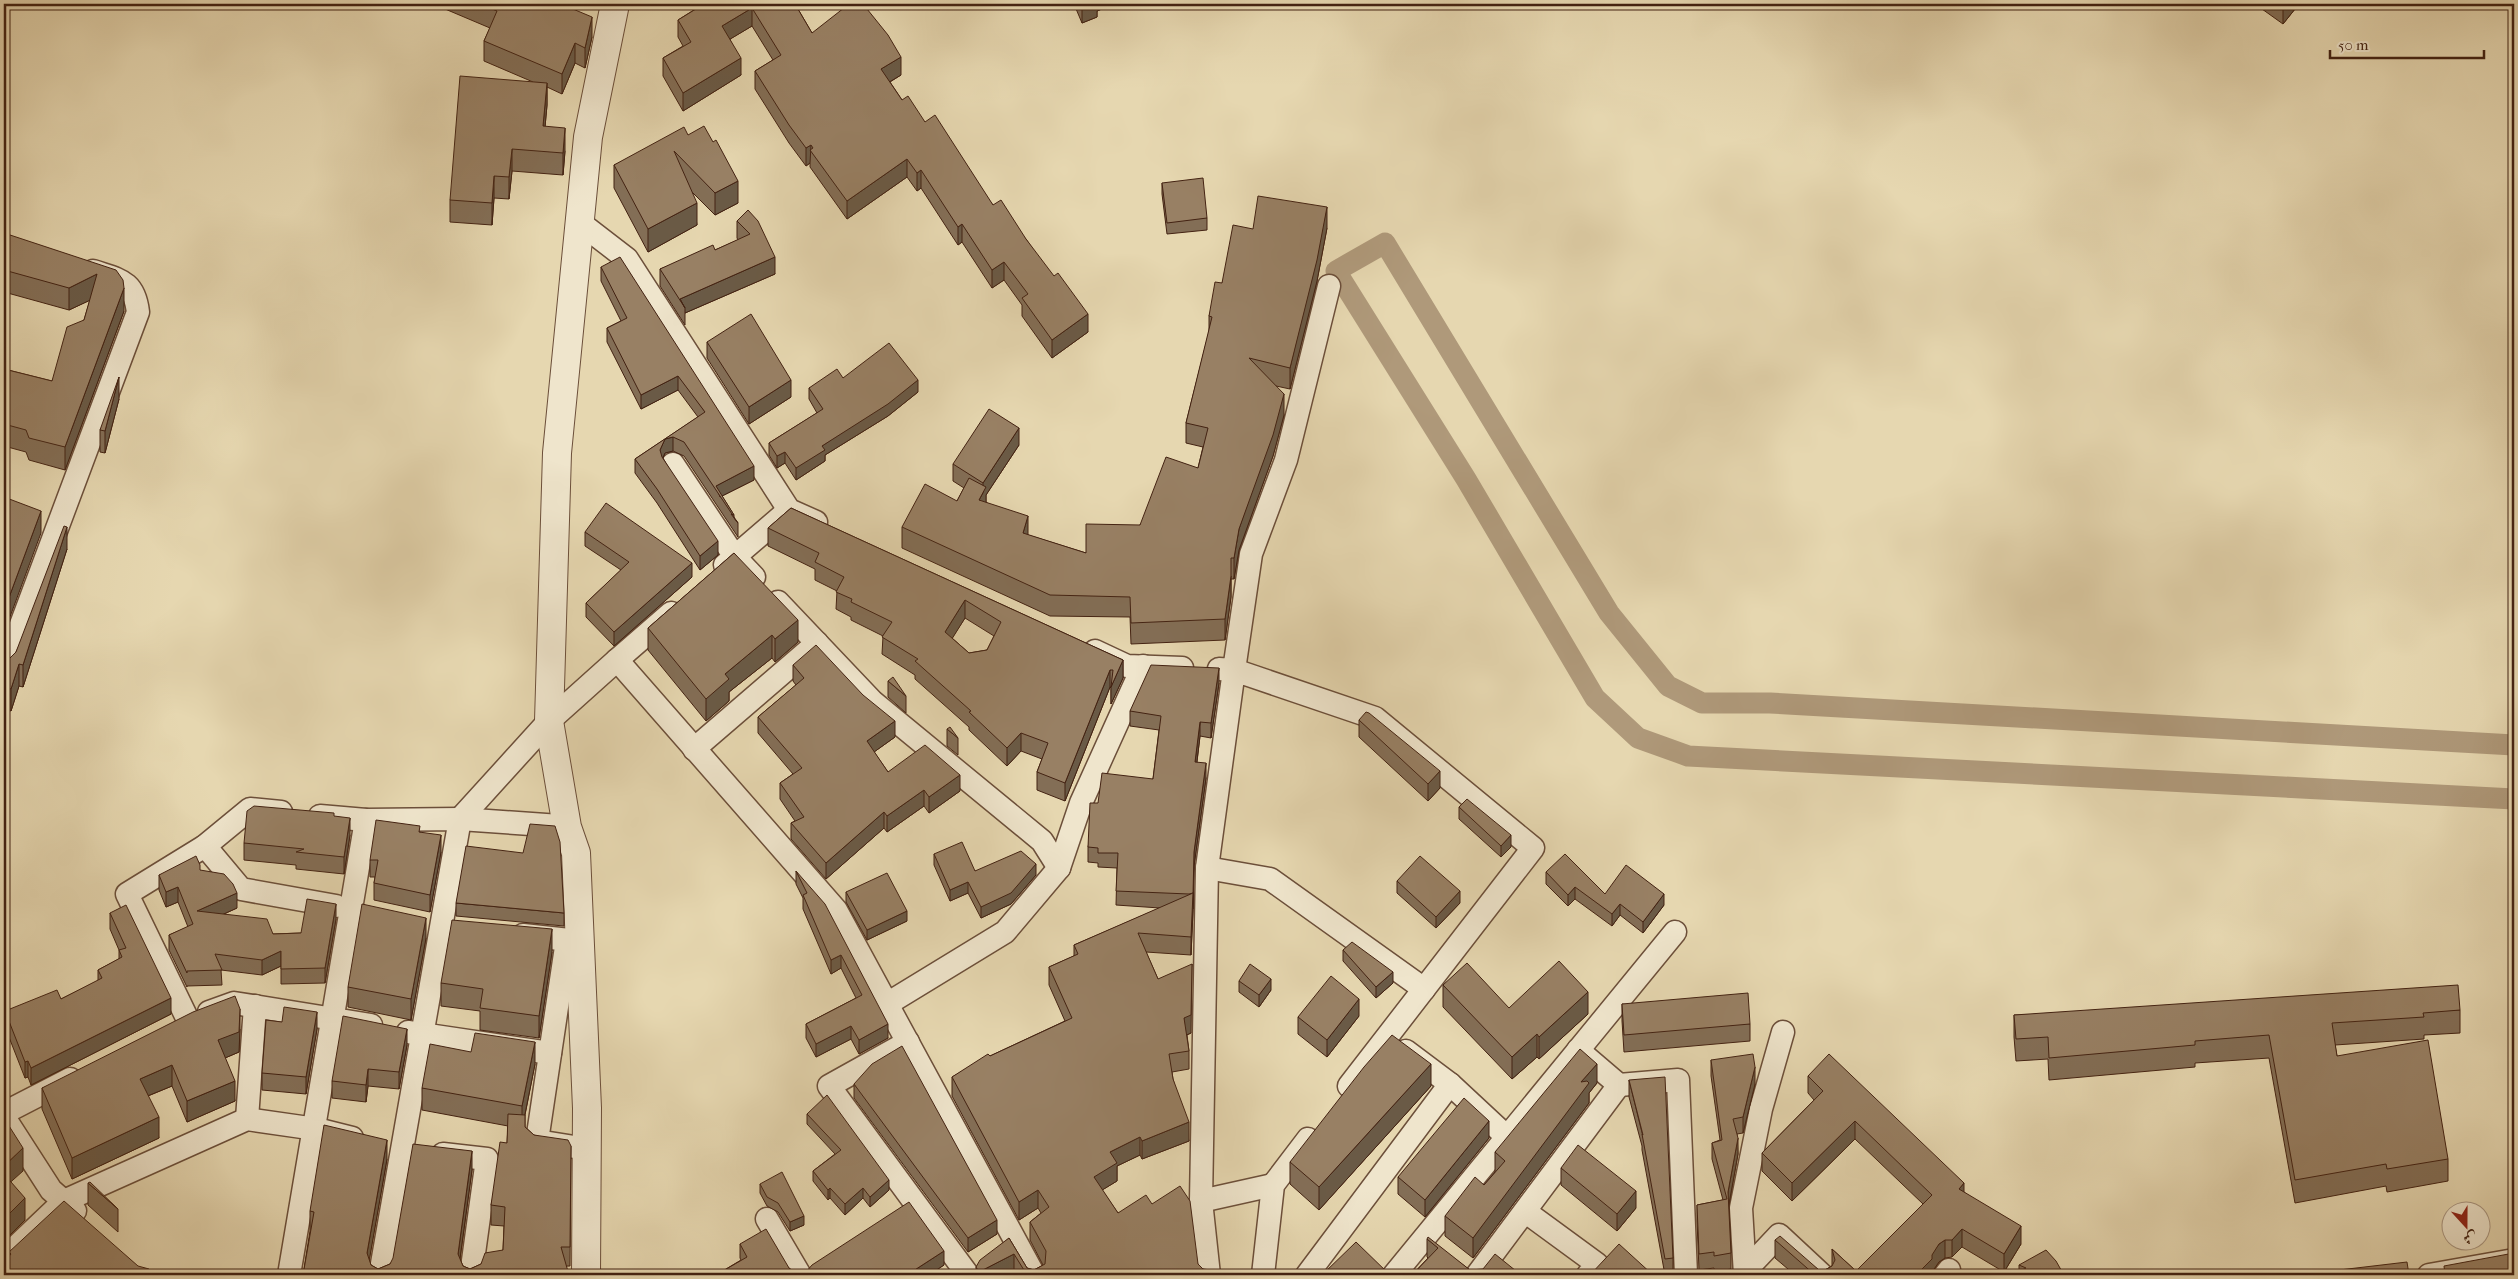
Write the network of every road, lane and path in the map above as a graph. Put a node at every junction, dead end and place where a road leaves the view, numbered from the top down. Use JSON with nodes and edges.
{"nodes":[{"id":1,"x":615,"y":4,"type":"edge"},
{"id":2,"x":579,"y":222,"type":"junction"},
{"id":3,"x":77,"y":266,"type":"edge"},
{"id":4,"x":1329,"y":286,"type":"dead end"},
{"id":5,"x":673,"y":464,"type":"dead end"},
{"id":6,"x":789,"y":510,"type":"junction"},
{"id":7,"x":834,"y":530,"type":"edge"},
{"id":8,"x":735,"y":557,"type":"junction"},
{"id":9,"x":713,"y":576,"type":"edge"},
{"id":10,"x":683,"y":602,"type":"edge"},
{"id":11,"x":1074,"y":641,"type":"edge"},
{"id":12,"x":817,"y":643,"type":"junction"},
{"id":13,"x":617,"y":660,"type":"junction"},
{"id":14,"x":1143,"y":666,"type":"junction"},
{"id":15,"x":4,"y":670,"type":"edge"},
{"id":16,"x":1234,"y":670,"type":"junction"},
{"id":17,"x":550,"y":721,"type":"junction"},
{"id":18,"x":694,"y":749,"type":"junction"},
{"id":19,"x":460,"y":819,"type":"junction"},
{"id":20,"x":366,"y":820,"type":"junction"},
{"id":21,"x":567,"y":827,"type":"junction"},
{"id":22,"x":205,"y":846,"type":"junction"},
{"id":23,"x":1060,"y":868,"type":"junction"},
{"id":24,"x":1207,"y":868,"type":"junction"},
{"id":25,"x":359,"y":910,"type":"junction"},
{"id":26,"x":1675,"y":932,"type":"dead end"},
{"id":27,"x":499,"y":933,"type":"edge"},
{"id":28,"x":573,"y":940,"type":"junction"},
{"id":29,"x":1424,"y":989,"type":"junction"},
{"id":30,"x":887,"y":1004,"type":"junction"},
{"id":31,"x":255,"y":1006,"type":"junction"},
{"id":32,"x":333,"y":1018,"type":"junction"},
{"id":33,"x":1784,"y":1032,"type":"dead end"},
{"id":34,"x":422,"y":1035,"type":"junction"},
{"id":35,"x":1387,"y":1037,"type":"junction"},
{"id":36,"x":908,"y":1042,"type":"junction"},
{"id":37,"x":1578,"y":1050,"type":"junction"},
{"id":38,"x":550,"y":1053,"type":"junction"},
{"id":39,"x":92,"y":1067,"type":"edge"},
{"id":40,"x":1450,"y":1084,"type":"junction"},
{"id":41,"x":1619,"y":1085,"type":"junction"},
{"id":42,"x":1339,"y":1099,"type":"edge"},
{"id":43,"x":4,"y":1113,"type":"edge"},
{"id":44,"x":4,"y":1117,"type":"edge"},
{"id":45,"x":248,"y":1119,"type":"junction"},
{"id":46,"x":1321,"y":1122,"type":"edge"},
{"id":47,"x":316,"y":1129,"type":"junction"},
{"id":48,"x":1507,"y":1137,"type":"junction"},
{"id":49,"x":386,"y":1146,"type":"junction"},
{"id":50,"x":586,"y":1149,"type":"junction"},
{"id":51,"x":1273,"y":1185,"type":"junction"},
{"id":52,"x":64,"y":1201,"type":"junction"},
{"id":53,"x":1200,"y":1201,"type":"junction"},
{"id":54,"x":1526,"y":1212,"type":"junction"},
{"id":55,"x":767,"y":1219,"type":"dead end"},
{"id":56,"x":91,"y":1226,"type":"edge"},
{"id":57,"x":4,"y":1258,"type":"edge"},
{"id":58,"x":2514,"y":1260,"type":"edge"},
{"id":59,"x":1470,"y":1272,"type":"edge"},
{"id":60,"x":1745,"y":1273,"type":"edge"},
{"id":61,"x":289,"y":1275,"type":"edge"},
{"id":62,"x":380,"y":1275,"type":"edge"},
{"id":63,"x":470,"y":1275,"type":"edge"},
{"id":64,"x":586,"y":1275,"type":"edge"},
{"id":65,"x":800,"y":1275,"type":"edge"},
{"id":66,"x":968,"y":1275,"type":"edge"},
{"id":67,"x":1034,"y":1275,"type":"edge"},
{"id":68,"x":1209,"y":1275,"type":"edge"},
{"id":69,"x":1263,"y":1275,"type":"edge"},
{"id":70,"x":1307,"y":1275,"type":"edge"},
{"id":71,"x":1394,"y":1275,"type":"edge"},
{"id":72,"x":1588,"y":1275,"type":"edge"},
{"id":73,"x":1686,"y":1275,"type":"edge"},
{"id":74,"x":1822,"y":1275,"type":"edge"},
{"id":75,"x":2429,"y":1275,"type":"edge"}],
"edges":[{"from":1,"to":2,"type":"street"},
{"from":2,"to":6,"type":"street"},
{"from":2,"to":17,"type":"street"},
{"from":3,"to":15,"type":"street"},
{"from":4,"to":16,"type":"street"},
{"from":5,"to":8,"type":"street"},
{"from":6,"to":7,"type":"street"},
{"from":6,"to":8,"type":"street"},
{"from":8,"to":9,"type":"street"},
{"from":8,"to":12,"type":"street"},
{"from":10,"to":13,"type":"street"},
{"from":11,"to":14,"type":"street"},
{"from":12,"to":18,"type":"street"},
{"from":12,"to":23,"type":"street"},
{"from":13,"to":17,"type":"street"},
{"from":13,"to":18,"type":"street"},
{"from":14,"to":16,"type":"street"},
{"from":14,"to":23,"type":"street"},
{"from":16,"to":24,"type":"street"},
{"from":16,"to":29,"type":"street"},
{"from":17,"to":19,"type":"street"},
{"from":17,"to":21,"type":"street"},
{"from":18,"to":30,"type":"street"},
{"from":19,"to":20,"type":"street"},
{"from":19,"to":21,"type":"street"},
{"from":19,"to":34,"type":"street"},
{"from":20,"to":22,"type":"street"},
{"from":20,"to":25,"type":"street"},
{"from":21,"to":28,"type":"street"},
{"from":22,"to":25,"type":"street"},
{"from":22,"to":31,"type":"street"},
{"from":23,"to":30,"type":"street"},
{"from":24,"to":29,"type":"street"},
{"from":24,"to":53,"type":"street"},
{"from":25,"to":32,"type":"street"},
{"from":26,"to":37,"type":"street"},
{"from":27,"to":28,"type":"street"},
{"from":28,"to":38,"type":"street"},
{"from":28,"to":50,"type":"street"},
{"from":29,"to":35,"type":"street"},
{"from":30,"to":36,"type":"street"},
{"from":31,"to":32,"type":"street"},
{"from":31,"to":45,"type":"street"},
{"from":32,"to":34,"type":"street"},
{"from":32,"to":47,"type":"street"},
{"from":33,"to":60,"type":"street"},
{"from":34,"to":38,"type":"street"},
{"from":34,"to":49,"type":"street"},
{"from":35,"to":40,"type":"street"},
{"from":35,"to":42,"type":"street"},
{"from":36,"to":66,"type":"street"},
{"from":36,"to":67,"type":"street"},
{"from":37,"to":41,"type":"street"},
{"from":37,"to":48,"type":"street"},
{"from":38,"to":50,"type":"street"},
{"from":39,"to":43,"type":"street"},
{"from":40,"to":48,"type":"street"},
{"from":40,"to":70,"type":"street"},
{"from":41,"to":54,"type":"street"},
{"from":41,"to":73,"type":"street"},
{"from":44,"to":52,"type":"street"},
{"from":45,"to":47,"type":"street"},
{"from":45,"to":52,"type":"street"},
{"from":46,"to":51,"type":"street"},
{"from":47,"to":49,"type":"street"},
{"from":47,"to":61,"type":"street"},
{"from":48,"to":71,"type":"street"},
{"from":49,"to":62,"type":"street"},
{"from":49,"to":63,"type":"street"},
{"from":50,"to":64,"type":"street"},
{"from":51,"to":53,"type":"street"},
{"from":51,"to":69,"type":"street"},
{"from":52,"to":56,"type":"street"},
{"from":52,"to":57,"type":"street"},
{"from":53,"to":68,"type":"street"},
{"from":54,"to":59,"type":"street"},
{"from":54,"to":72,"type":"street"},
{"from":55,"to":65,"type":"street"},
{"from":58,"to":75,"type":"street"},
{"from":60,"to":74,"type":"street"}]}
